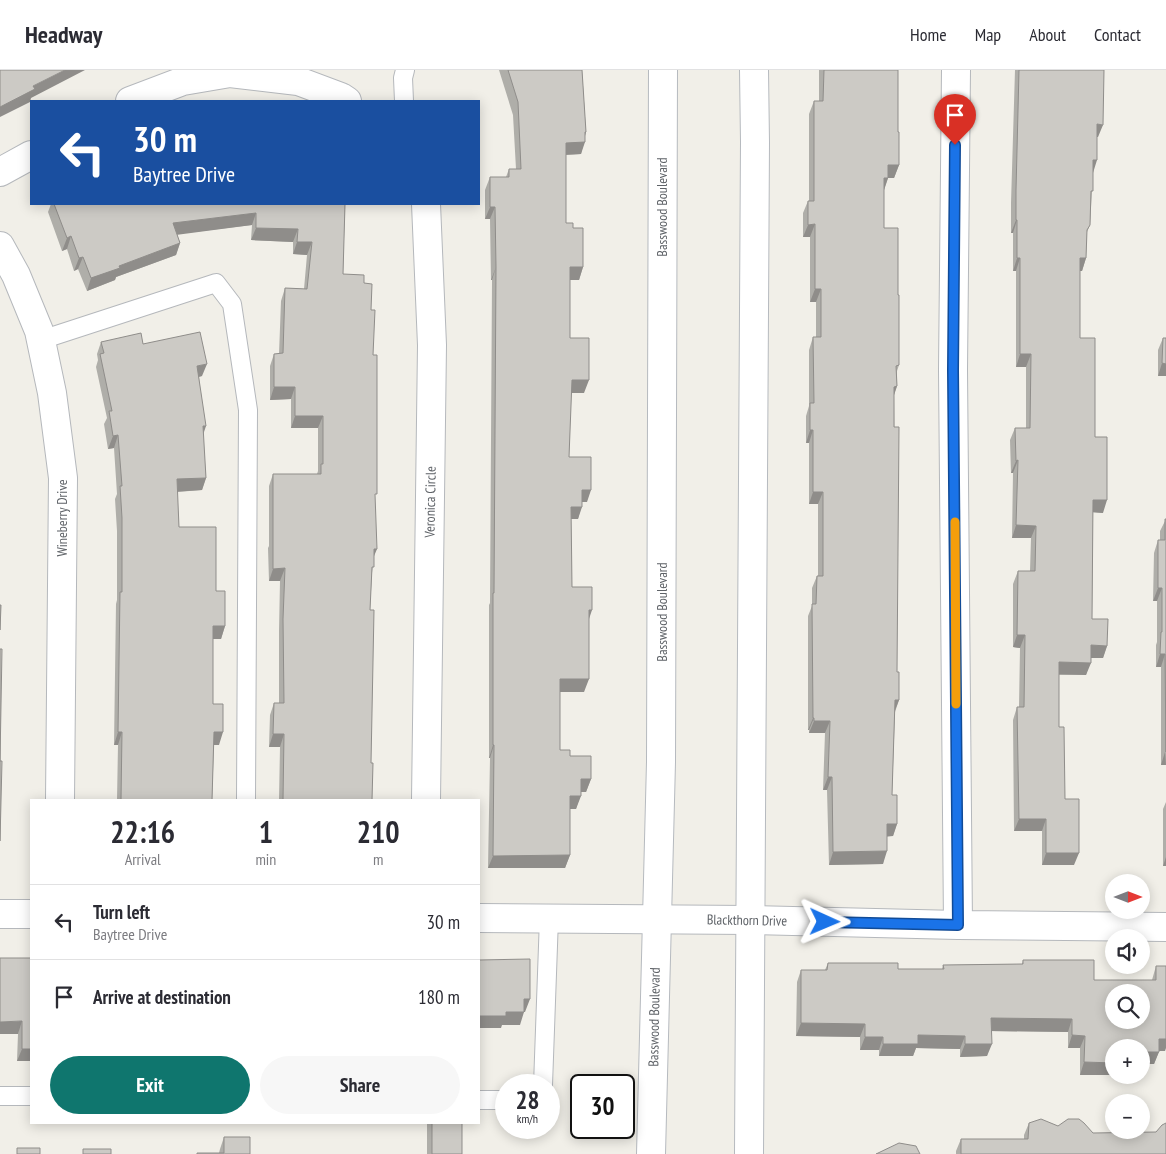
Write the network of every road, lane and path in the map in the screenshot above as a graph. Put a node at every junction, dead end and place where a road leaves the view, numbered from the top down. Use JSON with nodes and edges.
{"nodes":[{"id":1,"x":405,"y":70,"type":"edge"},
{"id":2,"x":663,"y":70,"type":"edge"},
{"id":3,"x":754,"y":70,"type":"edge"},
{"id":4,"x":956,"y":70,"type":"edge"},
{"id":5,"x":133,"y":100,"type":"edge"},
{"id":6,"x":346,"y":100,"type":"edge"},
{"id":7,"x":404,"y":100,"type":"edge"},
{"id":8,"x":30,"y":156,"type":"edge"},
{"id":9,"x":0,"y":172,"type":"edge"},
{"id":10,"x":426,"y":205,"type":"edge"},
{"id":11,"x":0,"y":246,"type":"edge"},
{"id":12,"x":41,"y":340,"type":"junction"},
{"id":13,"x":60,"y":799,"type":"edge"},
{"id":14,"x":246,"y":799,"type":"edge"},
{"id":15,"x":426,"y":799,"type":"edge"},
{"id":16,"x":0,"y":914,"type":"edge"},
{"id":17,"x":30,"y":914,"type":"edge"},
{"id":18,"x":480,"y":918,"type":"edge"},
{"id":19,"x":548,"y":918,"type":"junction"},
{"id":20,"x":657,"y":919,"type":"junction"},
{"id":21,"x":750,"y":920,"type":"junction"},
{"id":22,"x":958,"y":925,"type":"junction"},
{"id":23,"x":1166,"y":927,"type":"edge"},
{"id":24,"x":543,"y":1074,"type":"edge"},
{"id":25,"x":0,"y":1096,"type":"edge"},
{"id":26,"x":30,"y":1096,"type":"edge"},
{"id":27,"x":480,"y":1100,"type":"edge"},
{"id":28,"x":495,"y":1100,"type":"edge"},
{"id":29,"x":651,"y":1154,"type":"edge"},
{"id":30,"x":749,"y":1154,"type":"edge"}],
"edges":[{"from":1,"to":7,"type":"lane"},
{"from":2,"to":20,"type":"street","name":"Basswood Boulevard"},
{"from":3,"to":21,"type":"street"},
{"from":4,"to":22,"type":"street"},
{"from":5,"to":6,"type":"street"},
{"from":8,"to":9,"type":"street"},
{"from":10,"to":15,"type":"street","name":"Veronica Circle"},
{"from":11,"to":12,"type":"street","name":"Wineberry Drive"},
{"from":12,"to":13,"type":"street","name":"Wineberry Drive"},
{"from":12,"to":14,"type":"lane"},
{"from":16,"to":17,"type":"street"},
{"from":18,"to":19,"type":"street","name":"Blackthorn Drive"},
{"from":19,"to":20,"type":"street","name":"Blackthorn Drive"},
{"from":19,"to":24,"type":"lane"},
{"from":20,"to":21,"type":"street","name":"Blackthorn Drive"},
{"from":20,"to":29,"type":"street","name":"Basswood Boulevard"},
{"from":21,"to":22,"type":"street","name":"Blackthorn Drive"},
{"from":21,"to":30,"type":"street"},
{"from":22,"to":23,"type":"street","name":"Blackthorn Drive"},
{"from":25,"to":26,"type":"lane"},
{"from":27,"to":28,"type":"lane"}]}
